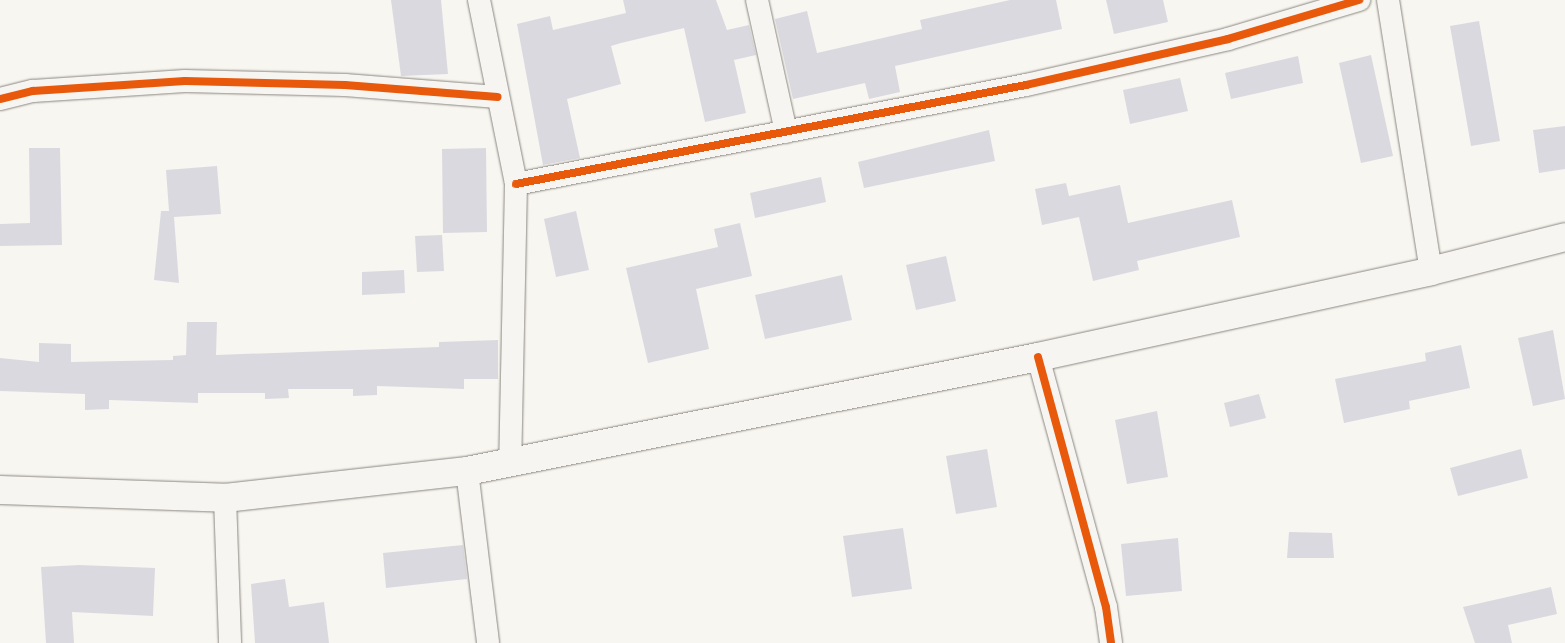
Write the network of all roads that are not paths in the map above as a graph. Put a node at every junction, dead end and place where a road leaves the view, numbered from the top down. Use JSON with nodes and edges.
{"nodes":[{"id":1,"x":479,"y":0,"type":"edge"},
{"id":2,"x":757,"y":0,"type":"edge"},
{"id":3,"x":1360,"y":0,"type":"edge"},
{"id":4,"x":1388,"y":0,"type":"edge"},
{"id":5,"x":498,"y":97,"type":"junction"},
{"id":6,"x":0,"y":99,"type":"edge"},
{"id":7,"x":786,"y":132,"type":"junction"},
{"id":8,"x":516,"y":184,"type":"junction"},
{"id":9,"x":1565,"y":238,"type":"edge"},
{"id":10,"x":1431,"y":272,"type":"junction"},
{"id":11,"x":1038,"y":357,"type":"junction"},
{"id":12,"x":510,"y":464,"type":"junction"},
{"id":13,"x":466,"y":471,"type":"junction"},
{"id":14,"x":0,"y":490,"type":"edge"},
{"id":15,"x":225,"y":498,"type":"junction"},
{"id":16,"x":230,"y":643,"type":"edge"},
{"id":17,"x":488,"y":643,"type":"edge"},
{"id":18,"x":1111,"y":643,"type":"edge"}],
"edges":[{"from":1,"to":5,"type":"street"},
{"from":2,"to":7,"type":"street"},
{"from":3,"to":7,"type":"street"},
{"from":4,"to":10,"type":"street"},
{"from":5,"to":6,"type":"street"},
{"from":5,"to":8,"type":"street"},
{"from":7,"to":8,"type":"street"},
{"from":8,"to":12,"type":"street"},
{"from":9,"to":10,"type":"main road"},
{"from":10,"to":11,"type":"main road"},
{"from":11,"to":12,"type":"main road"},
{"from":11,"to":18,"type":"street"},
{"from":12,"to":13,"type":"main road"},
{"from":13,"to":15,"type":"main road"},
{"from":13,"to":17,"type":"street"},
{"from":14,"to":15,"type":"main road"},
{"from":15,"to":16,"type":"street"}]}
